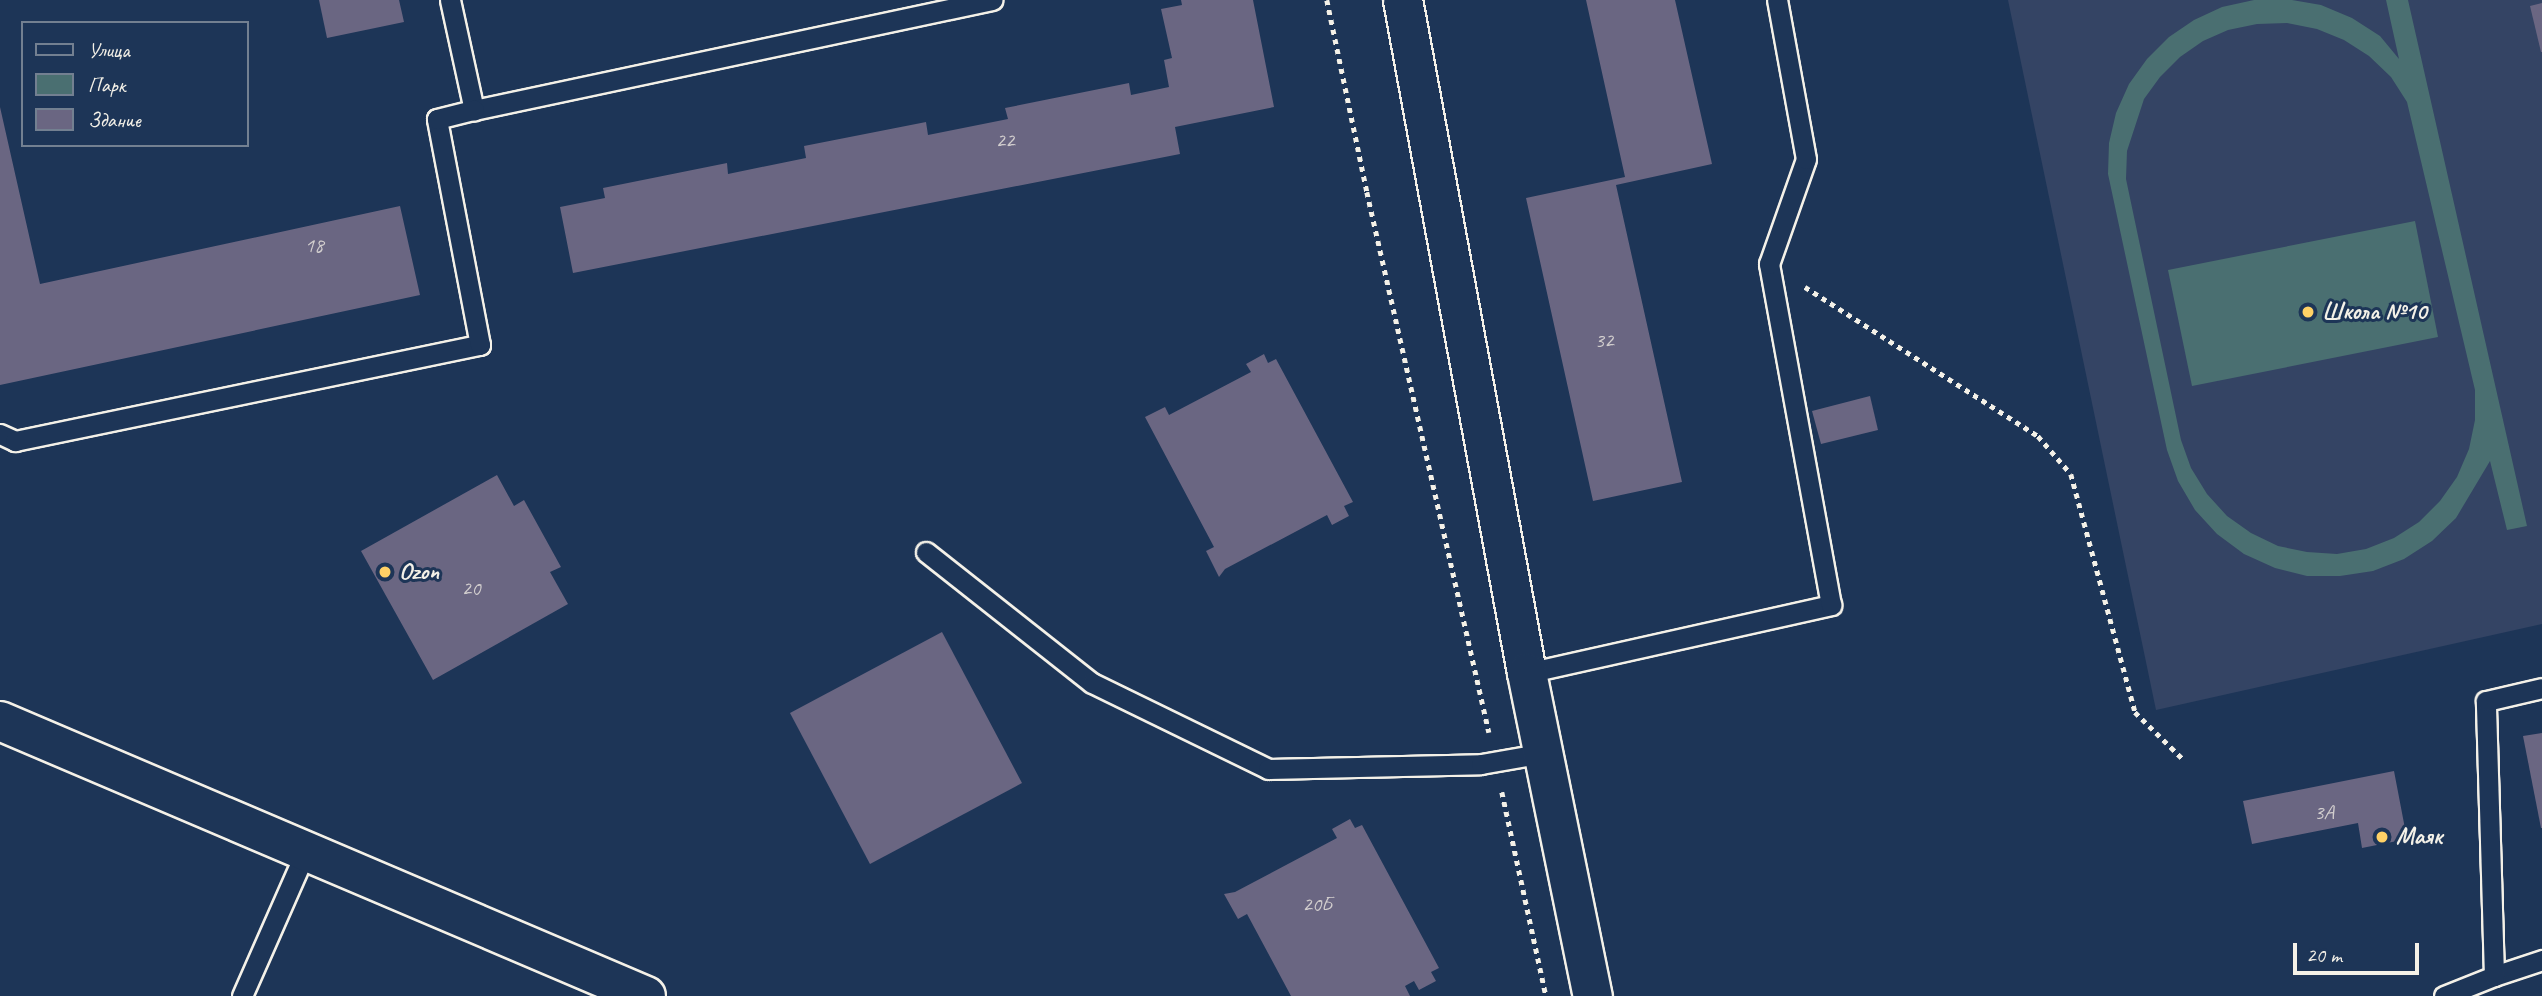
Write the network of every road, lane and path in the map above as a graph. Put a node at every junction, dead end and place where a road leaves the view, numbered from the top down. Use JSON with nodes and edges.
{"nodes":[{"id":1,"x":450,"y":0,"type":"edge"},
{"id":2,"x":992,"y":0,"type":"edge"},
{"id":3,"x":1327,"y":0,"type":"edge"},
{"id":4,"x":1403,"y":0,"type":"edge"},
{"id":5,"x":1777,"y":0,"type":"edge"},
{"id":6,"x":474,"y":110,"type":"junction"},
{"id":7,"x":1769,"y":264,"type":"junction"},
{"id":8,"x":0,"y":434,"type":"edge"},
{"id":9,"x":926,"y":552,"type":"dead end"},
{"id":10,"x":1527,"y":673,"type":"junction"},
{"id":11,"x":2542,"y":688,"type":"edge"},
{"id":12,"x":0,"y":721,"type":"edge"},
{"id":13,"x":1544,"y":753,"type":"junction"},
{"id":14,"x":2184,"y":760,"type":"dead end"},
{"id":15,"x":1495,"y":762,"type":"junction"},
{"id":16,"x":306,"y":851,"type":"junction"},
{"id":17,"x":2542,"y":960,"type":"edge"},
{"id":18,"x":2494,"y":976,"type":"junction"},
{"id":19,"x":242,"y":996,"type":"edge"},
{"id":20,"x":646,"y":996,"type":"edge"},
{"id":21,"x":1546,"y":996,"type":"edge"},
{"id":22,"x":1592,"y":996,"type":"edge"},
{"id":23,"x":2444,"y":996,"type":"edge"}],
"edges":[{"from":1,"to":6,"type":"lane"},
{"from":2,"to":6,"type":"lane"},
{"from":3,"to":15,"type":"path"},
{"from":4,"to":10,"type":"street"},
{"from":5,"to":7,"type":"lane"},
{"from":6,"to":8,"type":"lane"},
{"from":7,"to":10,"type":"lane"},
{"from":7,"to":14,"type":"path"},
{"from":9,"to":15,"type":"lane"},
{"from":10,"to":13,"type":"street"},
{"from":11,"to":18,"type":"lane"},
{"from":12,"to":16,"type":"street"},
{"from":13,"to":15,"type":"lane"},
{"from":13,"to":22,"type":"street"},
{"from":15,"to":21,"type":"path"},
{"from":16,"to":19,"type":"lane"},
{"from":16,"to":20,"type":"street"},
{"from":17,"to":18,"type":"lane"},
{"from":18,"to":23,"type":"lane"}]}
